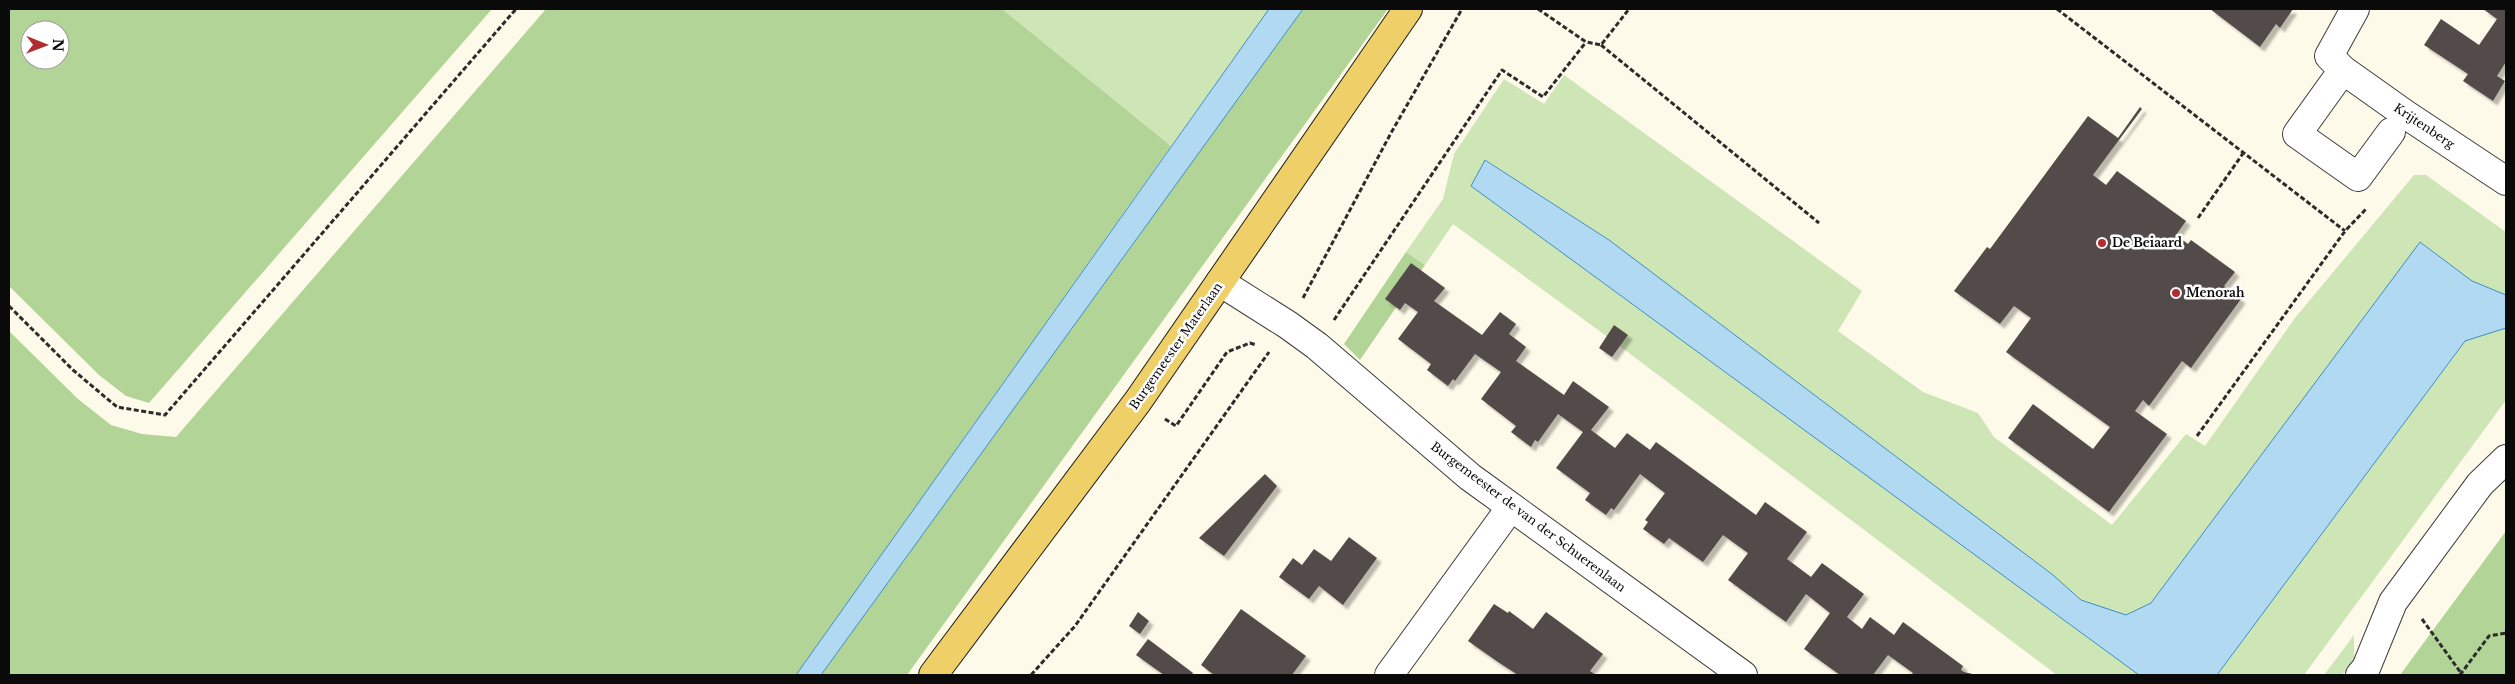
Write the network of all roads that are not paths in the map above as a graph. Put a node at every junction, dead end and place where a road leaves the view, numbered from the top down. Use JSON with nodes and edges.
{"nodes":[{"id":1,"x":1408,"y":9,"type":"edge"},
{"id":2,"x":2355,"y":9,"type":"edge"},
{"id":3,"x":2343,"y":70,"type":"junction"},
{"id":4,"x":2391,"y":132,"type":"dead end"},
{"id":5,"x":2506,"y":181,"type":"edge"},
{"id":6,"x":1220,"y":282,"type":"junction"},
{"id":7,"x":2506,"y":459,"type":"edge"},
{"id":8,"x":1511,"y":507,"type":"junction"},
{"id":9,"x":933,"y":675,"type":"edge"},
{"id":10,"x":1389,"y":675,"type":"edge"},
{"id":11,"x":1743,"y":675,"type":"edge"},
{"id":12,"x":2360,"y":675,"type":"edge"}],
"edges":[{"from":1,"to":6,"type":"main road","name":"Burgemeester Materlaan"},
{"from":2,"to":3,"type":"street","name":"Krijtenberg"},
{"from":3,"to":4,"type":"street","name":"Krijtenberg"},
{"from":3,"to":5,"type":"street","name":"Krijtenberg"},
{"from":6,"to":8,"type":"street","name":"Burgemeester de van der Schuerenlaan"},
{"from":6,"to":9,"type":"main road","name":"Burgemeester Materlaan"},
{"from":7,"to":12,"type":"street"},
{"from":8,"to":10,"type":"street"},
{"from":8,"to":11,"type":"street","name":"Burgemeester de van der Schuerenlaan"}]}
